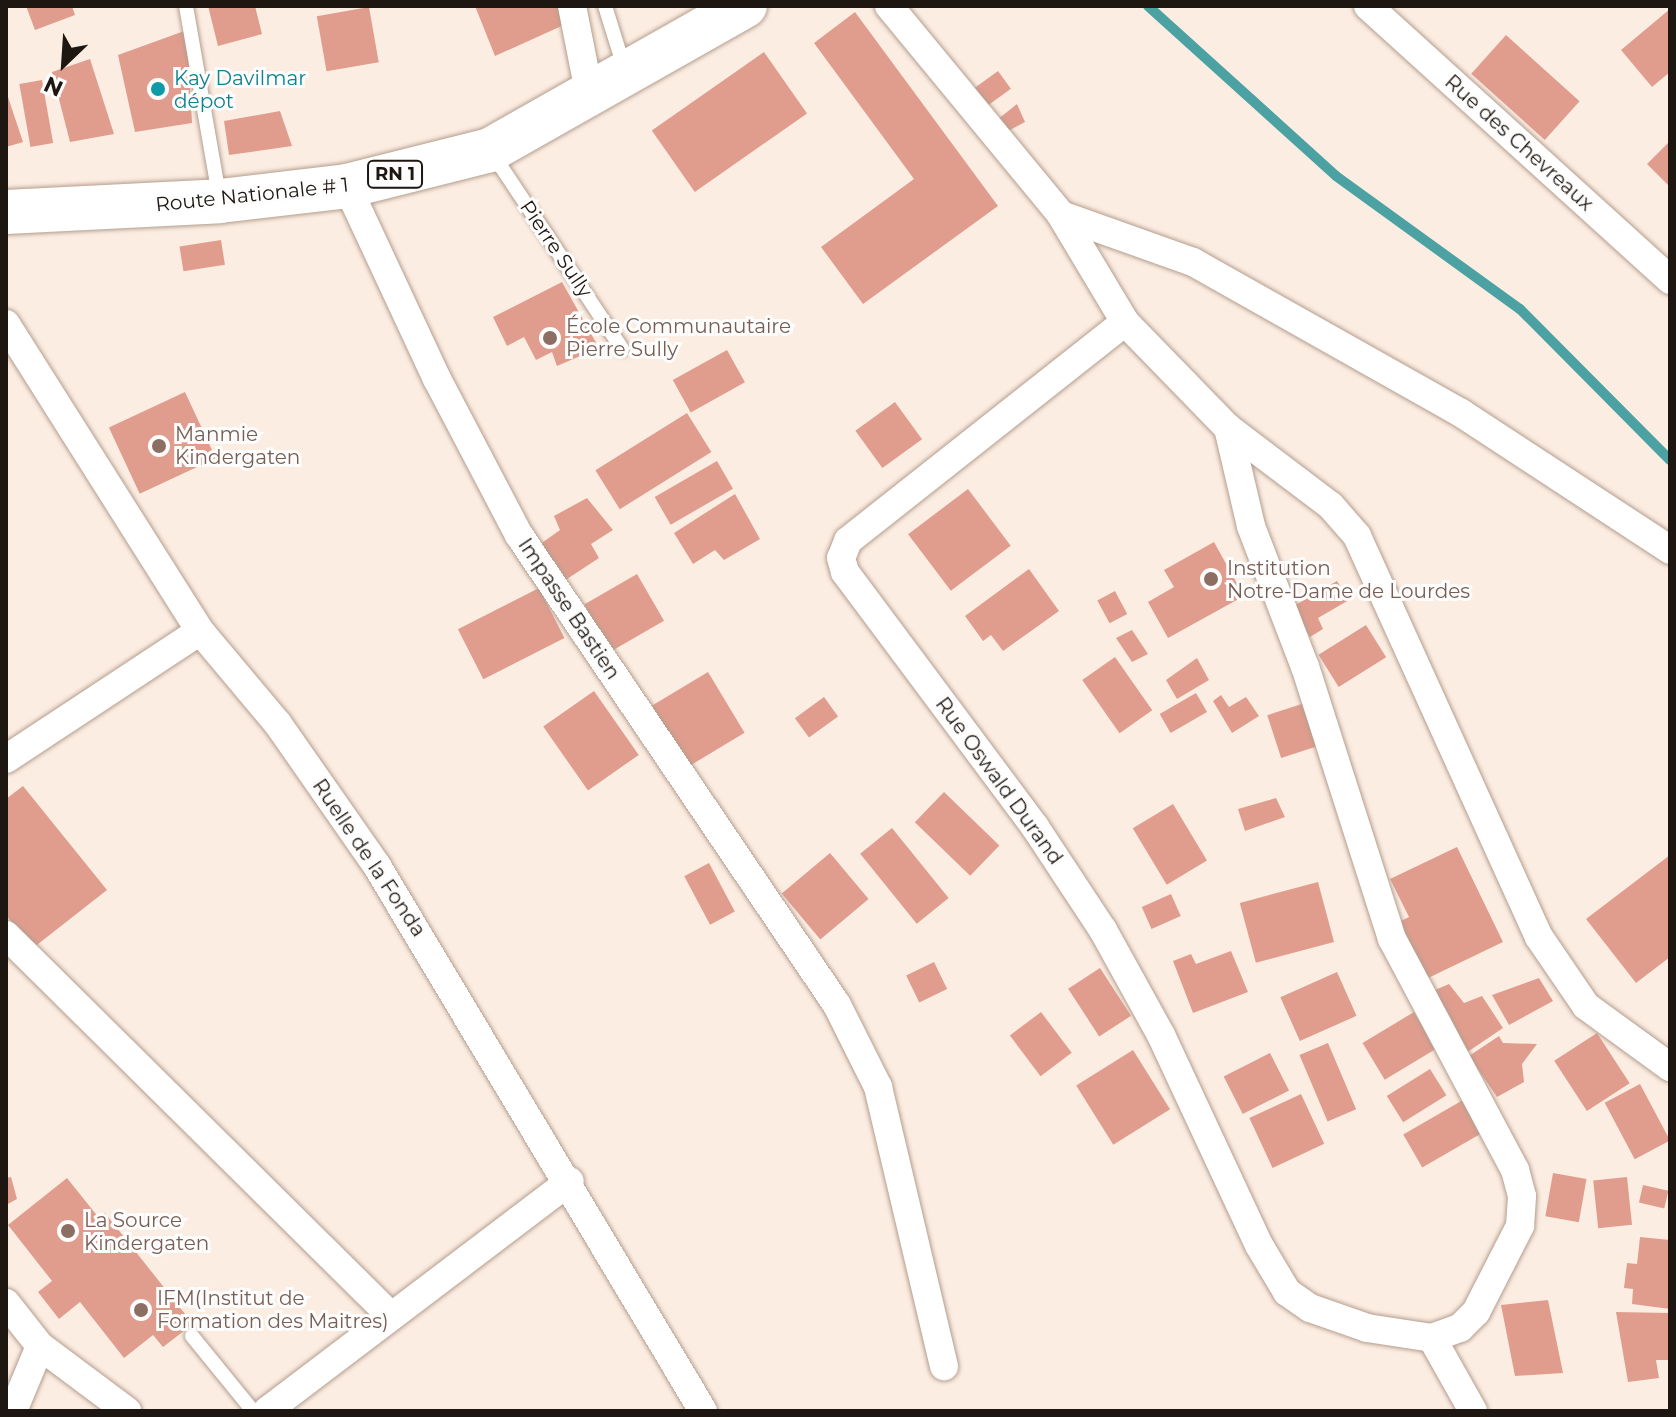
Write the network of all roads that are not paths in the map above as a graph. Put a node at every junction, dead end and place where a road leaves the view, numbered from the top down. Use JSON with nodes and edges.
{"nodes":[{"id":1,"x":186,"y":6,"type":"edge"},
{"id":2,"x":572,"y":6,"type":"edge"},
{"id":3,"x":605,"y":6,"type":"edge"},
{"id":4,"x":743,"y":6,"type":"edge"},
{"id":5,"x":889,"y":6,"type":"edge"},
{"id":6,"x":1368,"y":6,"type":"edge"},
{"id":7,"x":607,"y":82,"type":"junction"},
{"id":8,"x":490,"y":150,"type":"junction"},
{"id":9,"x":347,"y":186,"type":"junction"},
{"id":10,"x":220,"y":201,"type":"junction"},
{"id":11,"x":6,"y":212,"type":"edge"},
{"id":12,"x":1061,"y":215,"type":"junction"},
{"id":13,"x":1670,"y":280,"type":"edge"},
{"id":14,"x":1125,"y":322,"type":"junction"},
{"id":15,"x":6,"y":324,"type":"edge"},
{"id":16,"x":622,"y":349,"type":"dead end"},
{"id":17,"x":1228,"y":428,"type":"junction"},
{"id":18,"x":1670,"y":550,"type":"edge"},
{"id":19,"x":200,"y":631,"type":"junction"},
{"id":20,"x":6,"y":759,"type":"edge"},
{"id":21,"x":6,"y":935,"type":"edge"},
{"id":22,"x":1670,"y":1067,"type":"edge"},
{"id":23,"x":570,"y":1181,"type":"junction"},
{"id":24,"x":6,"y":1303,"type":"edge"},
{"id":25,"x":390,"y":1315,"type":"junction"},
{"id":26,"x":192,"y":1336,"type":"dead end"},
{"id":27,"x":1432,"y":1338,"type":"junction"},
{"id":28,"x":40,"y":1346,"type":"junction"},
{"id":29,"x":944,"y":1366,"type":"dead end"},
{"id":30,"x":13,"y":1411,"type":"edge"},
{"id":31,"x":127,"y":1411,"type":"edge"},
{"id":32,"x":253,"y":1411,"type":"edge"},
{"id":33,"x":267,"y":1411,"type":"edge"},
{"id":34,"x":703,"y":1411,"type":"edge"},
{"id":35,"x":1473,"y":1411,"type":"edge"}],
"edges":[{"from":1,"to":10,"type":"lane"},
{"from":2,"to":7,"type":"street"},
{"from":3,"to":7,"type":"lane"},
{"from":4,"to":7,"type":"main road","name":"Route Nationale # 1","number":"RN 1"},
{"from":5,"to":12,"type":"street"},
{"from":6,"to":13,"type":"street","name":"Rue des Chevreaux"},
{"from":7,"to":8,"type":"main road","name":"Route Nationale # 1","number":"RN 1"},
{"from":8,"to":9,"type":"main road","name":"Route Nationale # 1","number":"RN 1"},
{"from":8,"to":16,"type":"lane","name":"Pierre Sully"},
{"from":9,"to":10,"type":"main road","name":"Route Nationale # 1","number":"RN 1"},
{"from":9,"to":29,"type":"street","name":"Impasse Bastien"},
{"from":10,"to":11,"type":"main road","name":"Route Nationale # 1","number":"RN 1"},
{"from":12,"to":14,"type":"street"},
{"from":12,"to":18,"type":"street"},
{"from":14,"to":17,"type":"street"},
{"from":14,"to":27,"type":"street","name":"Rue Oswald Durand"},
{"from":15,"to":19,"type":"street","name":"Ruelle de la Fonda"},
{"from":17,"to":22,"type":"street"},
{"from":17,"to":27,"type":"street"},
{"from":19,"to":20,"type":"street"},
{"from":19,"to":23,"type":"street","name":"Ruelle de la Fonda"},
{"from":21,"to":25,"type":"street"},
{"from":23,"to":25,"type":"street"},
{"from":23,"to":34,"type":"street","name":"Ruelle de la Fonda"},
{"from":24,"to":28,"type":"street"},
{"from":25,"to":33,"type":"street"},
{"from":26,"to":32,"type":"lane"},
{"from":27,"to":35,"type":"street"},
{"from":28,"to":30,"type":"street"},
{"from":28,"to":31,"type":"street"}]}
